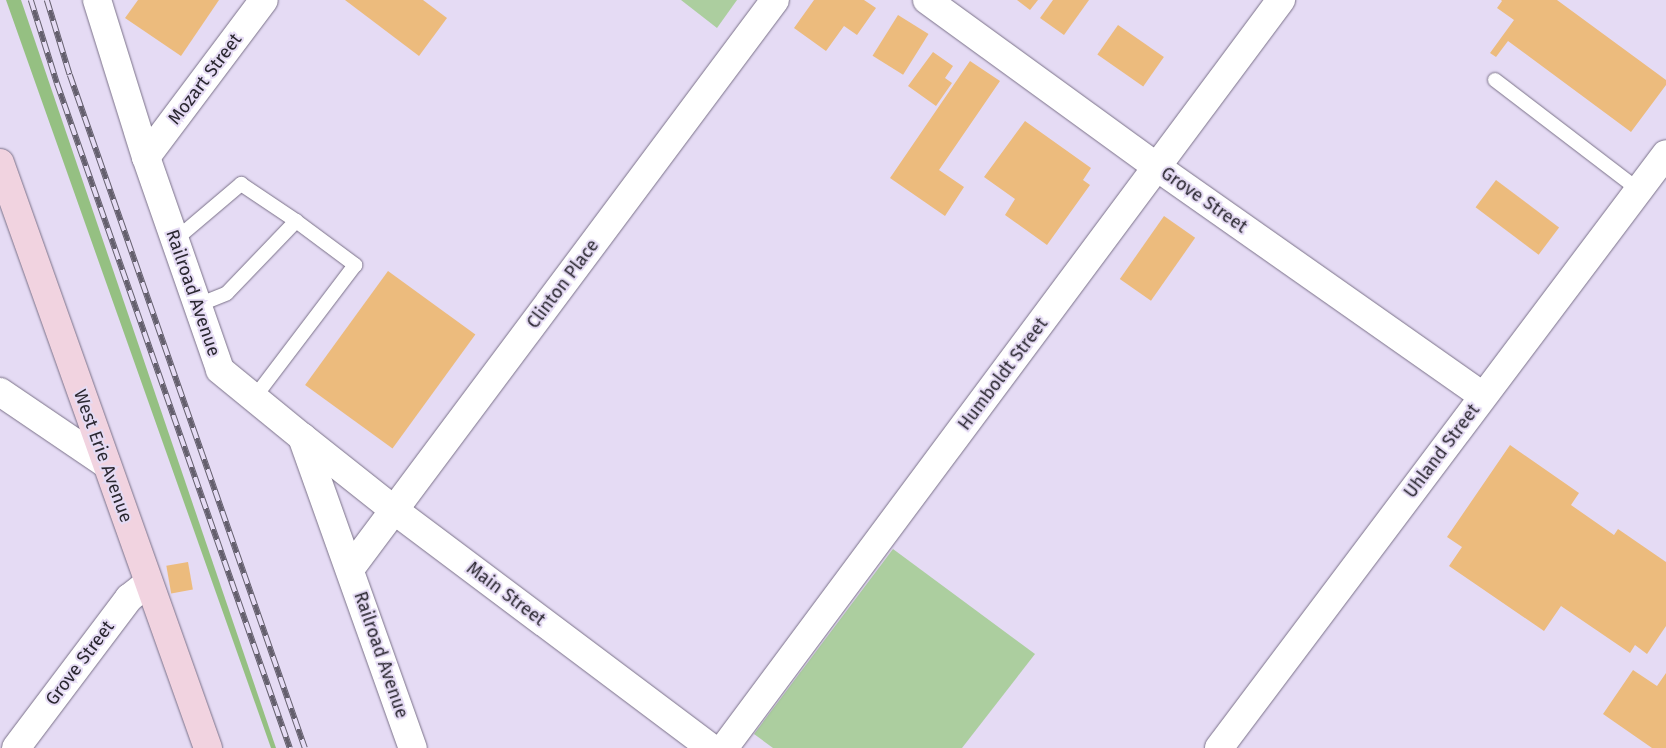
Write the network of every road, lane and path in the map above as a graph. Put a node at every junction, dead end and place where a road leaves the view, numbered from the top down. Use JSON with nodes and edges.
{"nodes":[{"id":1,"x":97,"y":0,"type":"edge"},
{"id":2,"x":264,"y":0,"type":"edge"},
{"id":3,"x":775,"y":0,"type":"edge"},
{"id":4,"x":927,"y":0,"type":"edge"},
{"id":5,"x":1281,"y":0,"type":"edge"},
{"id":6,"x":1495,"y":80,"type":"dead end"},
{"id":7,"x":1666,"y":154,"type":"edge"},
{"id":8,"x":146,"y":158,"type":"junction"},
{"id":9,"x":0,"y":163,"type":"edge"},
{"id":10,"x":1157,"y":167,"type":"junction"},
{"id":11,"x":1639,"y":190,"type":"junction"},
{"id":12,"x":296,"y":221,"type":"junction"},
{"id":13,"x":175,"y":240,"type":"junction"},
{"id":14,"x":198,"y":305,"type":"junction"},
{"id":15,"x":0,"y":392,"type":"edge"},
{"id":16,"x":1484,"y":396,"type":"junction"},
{"id":17,"x":254,"y":398,"type":"junction"},
{"id":18,"x":302,"y":437,"type":"junction"},
{"id":19,"x":105,"y":464,"type":"junction"},
{"id":20,"x":394,"y":510,"type":"junction"},
{"id":21,"x":350,"y":568,"type":"junction"},
{"id":22,"x":148,"y":583,"type":"junction"},
{"id":23,"x":16,"y":748,"type":"edge"},
{"id":24,"x":208,"y":748,"type":"edge"},
{"id":25,"x":413,"y":748,"type":"edge"},
{"id":26,"x":711,"y":748,"type":"edge"},
{"id":27,"x":724,"y":748,"type":"edge"},
{"id":28,"x":1219,"y":748,"type":"edge"}],
"edges":[{"from":1,"to":8,"type":"street","name":"Railroad Avenue"},
{"from":2,"to":8,"type":"street","name":"Mozart Street"},
{"from":3,"to":20,"type":"street","name":"Clinton Place"},
{"from":4,"to":10,"type":"street","name":"Grove Street"},
{"from":5,"to":10,"type":"street","name":"Humboldt Street"},
{"from":6,"to":11,"type":"lane"},
{"from":7,"to":11,"type":"street","name":"Uhland Street"},
{"from":8,"to":13,"type":"street","name":"Railroad Avenue"},
{"from":9,"to":19,"type":"street","name":"West Erie Avenue"},
{"from":10,"to":16,"type":"street","name":"Grove Street"},
{"from":10,"to":27,"type":"street","name":"Humboldt Street"},
{"from":11,"to":16,"type":"street","name":"Uhland Street"},
{"from":12,"to":13,"type":"lane"},
{"from":12,"to":14,"type":"lane"},
{"from":12,"to":17,"type":"lane"},
{"from":13,"to":14,"type":"street","name":"Railroad Avenue"},
{"from":14,"to":17,"type":"street","name":"Railroad Avenue"},
{"from":15,"to":19,"type":"street"},
{"from":16,"to":28,"type":"street","name":"Uhland Street"},
{"from":17,"to":18,"type":"street","name":"Railroad Avenue"},
{"from":18,"to":20,"type":"street","name":"Main Street"},
{"from":18,"to":21,"type":"street","name":"Railroad Avenue"},
{"from":19,"to":22,"type":"street","name":"West Erie Avenue"},
{"from":20,"to":21,"type":"street","name":"Clinton Place"},
{"from":20,"to":26,"type":"street","name":"Main Street"},
{"from":21,"to":25,"type":"street","name":"Railroad Avenue"},
{"from":22,"to":23,"type":"street","name":"Grove Street"},
{"from":22,"to":24,"type":"street","name":"West Erie Avenue"}]}
